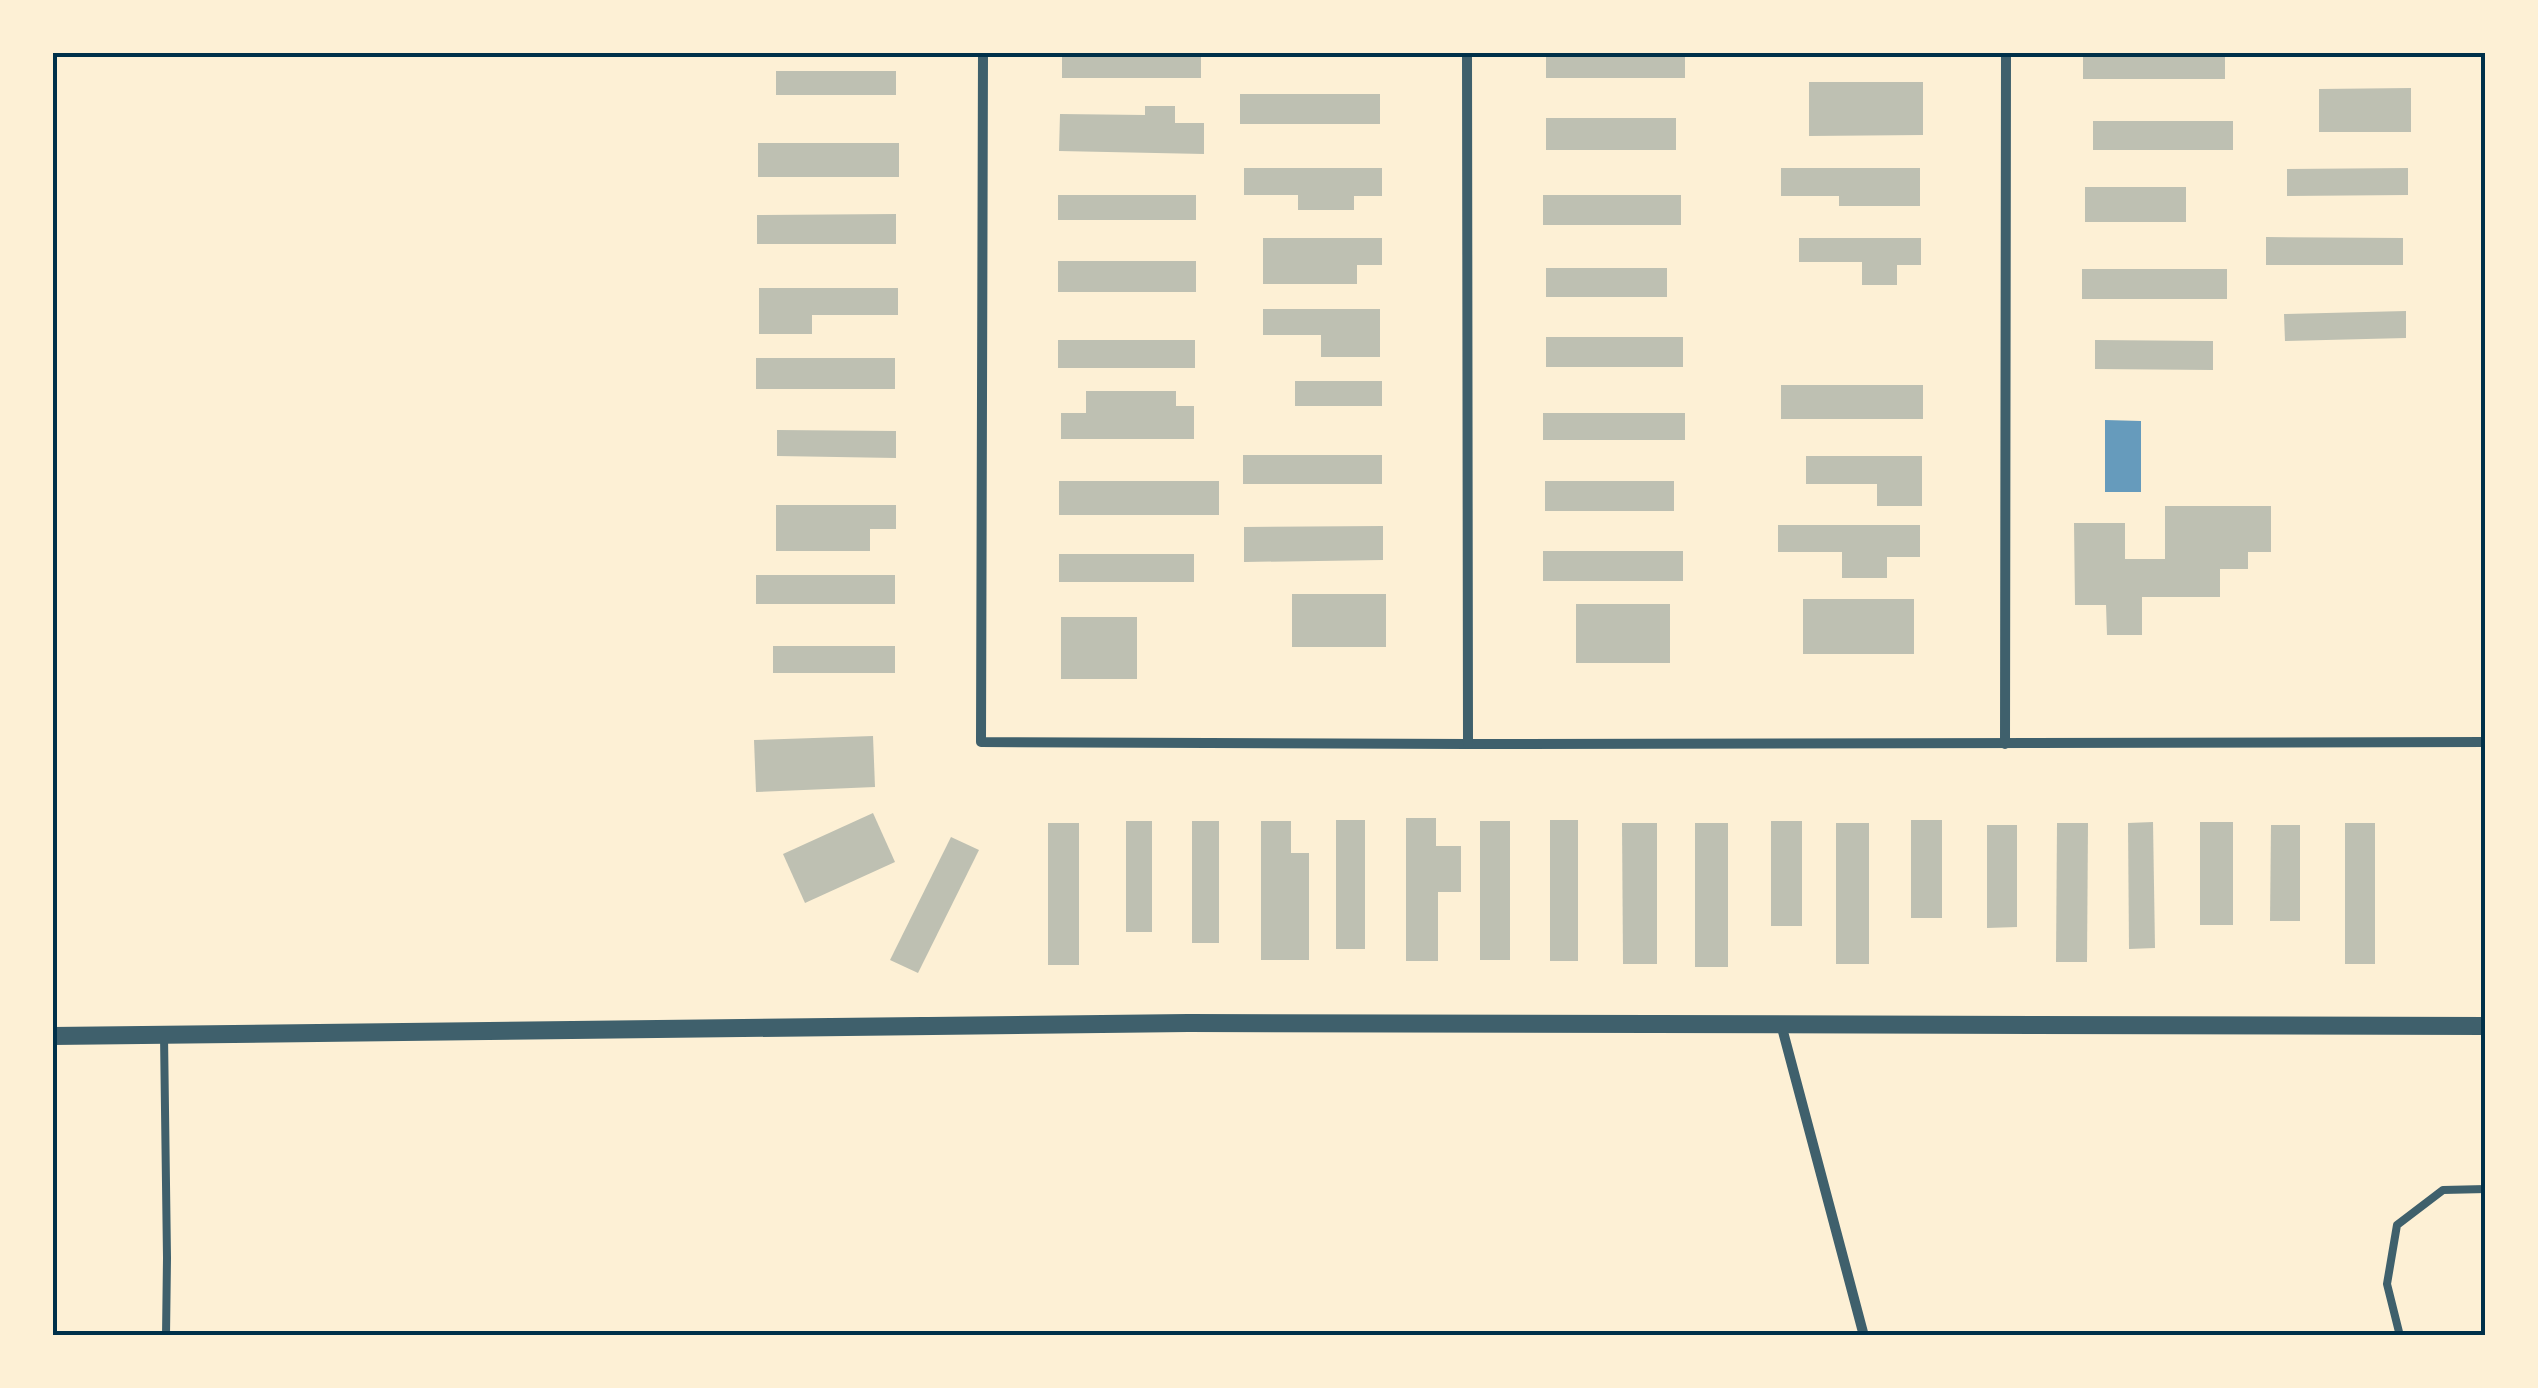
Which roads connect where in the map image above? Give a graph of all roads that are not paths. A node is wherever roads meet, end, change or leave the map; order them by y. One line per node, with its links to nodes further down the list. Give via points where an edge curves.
1 (984, 52): 5 (street, via 981,742)
2 (1468, 52): 5 (street)
3 (2006, 52): 6 (street)
4 (2486, 742): 6 (street)
5 (1468, 744): 6 (street)
6 (2005, 744)
7 (1780, 1024): 8 (street); 9 (street, via 1188,1022); 13 (street)
8 (2486, 1026)
9 (164, 1035): 10 (street); 12 (lane)
10 (52, 1036)
11 (2486, 1189): 14 (lane, via 2443,1190 2397,1225 2387,1284)
12 (166, 1336)
13 (1864, 1336)
14 (2400, 1336)

